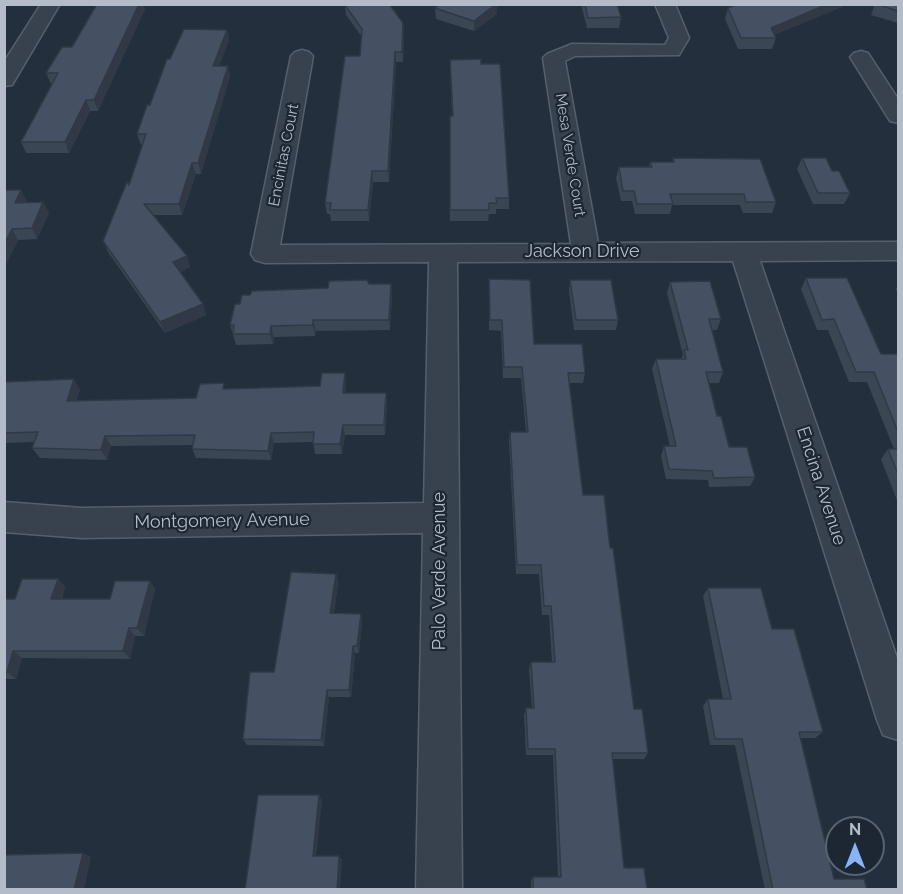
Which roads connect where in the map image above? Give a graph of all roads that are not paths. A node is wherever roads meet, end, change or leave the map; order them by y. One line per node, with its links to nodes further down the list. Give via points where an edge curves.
1 (51, 4): 5 (street)
2 (665, 4): 8 (street, Mesa Verde Court, via 679,38 672,51 572,50 555,58)
3 (302, 56): 11 (street, Encinitas Court)
4 (861, 57): 6 (street)
5 (4, 80)
6 (898, 116)
7 (898, 251): 9 (street, Jackson Drive)
8 (586, 252): 9 (street, Jackson Drive); 10 (street, Jackson Drive)
9 (744, 252): 14 (street, Encina Avenue)
10 (443, 253): 11 (street, Jackson Drive); 13 (street, Palo Verde Avenue)
11 (265, 254)
12 (4, 517): 13 (street, Montgomery Avenue, via 82,523)
13 (440, 518): 15 (street, Palo Verde Avenue)
14 (898, 720)
15 (439, 890)

